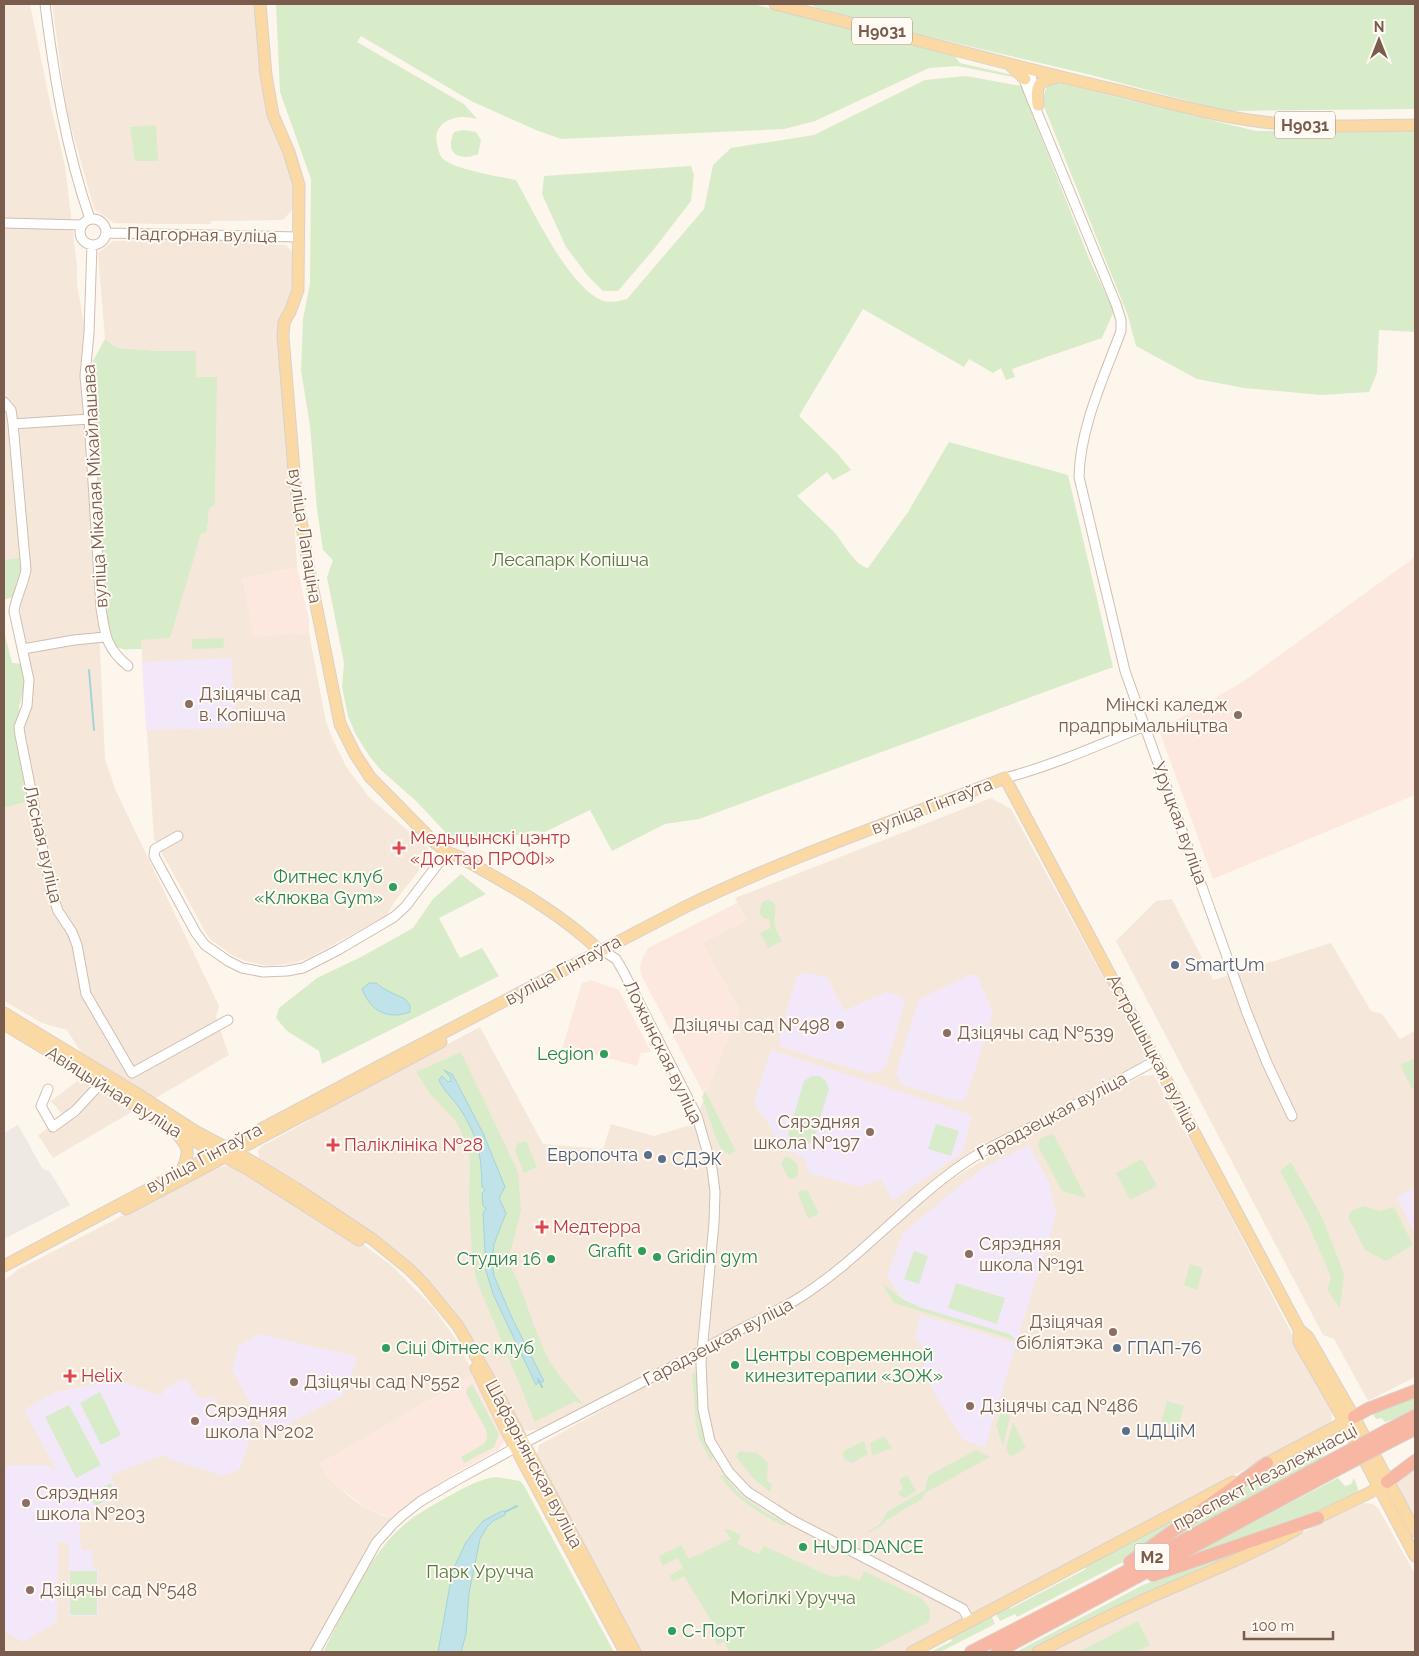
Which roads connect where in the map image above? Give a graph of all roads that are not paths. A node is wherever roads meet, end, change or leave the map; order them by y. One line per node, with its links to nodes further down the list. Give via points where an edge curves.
1 (45, 4): 9 (street, via 59,98)
2 (260, 4): 13 (main road, вуліца Лапаціна, via 273,115 299,185)
3 (775, 4): 4 (main road, Н9031, via 1007,63)
4 (1026, 74): 5 (main road, Н9031); 6 (street, via 1032,76); 8 (street)
5 (1058, 77): 6 (main road, via 1038,85); 7 (main road, Н9031, via 1263,122)
6 (1038, 105): 8 (street)
7 (1415, 125)
8 (1048, 138): 21 (street, Уруцкая вуліца, via 1121,320 1121,331 1081,448 1081,487 1125,670)
9 (90, 219): 11 (street); 12 (street, Падгорная вуліца, via 102,222)
10 (4, 223): 11 (street)
11 (82, 225): 14 (street, via 82,240)
12 (106, 232): 13 (street, Падгорная вуліца); 14 (street, Падгорная вуліца, via 102,242)
13 (299, 237): 24 (main road, вуліца Лапаціна, via 298,290 284,322 283,336 288,412 304,540 340,724 370,777)
14 (92, 245): 16 (street, вуліца Мікалая Міхайлашава, via 85,376)
15 (4, 402): 17 (street, via 11,410)
16 (89, 419): 17 (street); 18 (street, вуліца Мікалая Міхайлашава)
17 (13, 424): 19 (street, Лясная вуліца, via 26,570 14,611)
18 (105, 638): 19 (street); 20 (street)
19 (23, 649): 29 (street, Лясная вуліца, via 29,680 27,706 19,727 23,754 51,890 58,911 78,945 86,994 132,1073)
20 (128, 666)
21 (1145, 726): 22 (street); 36 (street, Уруцкая вуліца, via 1247,1013)
22 (1007, 782): 26 (main road, вуліца Гінтаўта, via 801,863); 33 (main road, Астрашыцкая вуліца)
23 (178, 836): 24 (street, via 155,849 154,856 196,932 205,945 228,961 248,970 263,972 303,968 394,917)
24 (447, 852): 25 (main road, via 543,911); 26 (main road, вуліца Лапаціна, via 542,904)
25 (582, 942): 26 (main road); 27 (main road, via 582,952)
26 (603, 952): 27 (main road, вуліца Гінтаўта); 38 (main road, вуліца Гінтаўта); 44 (street, Ложынская вуліца, via 617,960 689,1100 712,1168 714,1223)
27 (576, 963): 39 (main road, вуліца Гінтаўта)
28 (4, 1013): 30 (main road, Авіяцыйная вуліца)
29 (228, 1020)
30 (12, 1026): 31 (main road, Авіяцыйная вуліца); 32 (main road, Авіяцыйная вуліца)
31 (44, 1038): 32 (main road, via 40,1042); 39 (main road, Авіяцыйная вуліца)
32 (29, 1039): 34 (main road, Авіяцыйная вуліца)
33 (1157, 1060): 45 (street, Гарадзецкая вуліца, via 965,1163 936,1184 835,1272 799,1298); 51 (main road, Астрашыцкая вуліца, via 1299,1329 1308,1337)
34 (101, 1083): 35 (street, via 75,1111 53,1128 41,1106); 37 (main road, Авіяцыйная вуліца)
35 (48, 1090)
36 (1292, 1116)
37 (173, 1130): 39 (main road, Авіяцыйная вуліца); 40 (main road, via 187,1147 188,1157)
38 (260, 1139): 39 (main road, вуліца Гінтаўта); 41 (main road, via 256,1158)
39 (225, 1152): 40 (main road, вуліца Гінтаўта); 41 (main road, Шафарнянская вуліца); 43 (main road, вуліца Гінтаўта); 54 (main road, Шафарнянская вуліца, via 377,1251 414,1284 436,1307 462,1344)
40 (182, 1170): 42 (main road, вуліца Гінтаўта)
41 (271, 1174): 54 (main road, Шафарнянская вуліца, via 372,1239 423,1283 458,1326 501,1399)
42 (4, 1266)
43 (4, 1273)
44 (705, 1325): 45 (street, via 713,1335); 46 (street, Ложынская вуліца)
45 (729, 1335): 46 (street, Гарадзецкая вуліца)
46 (703, 1350): 47 (street, Гарадзецкая вуліца); 48 (street, Ложынская вуліца)
47 (693, 1356): 48 (street); 54 (street, Гарадзецкая вуліца)
48 (702, 1364): 62 (street, Ложынская вуліца, via 703,1409 710,1441 737,1482 792,1520 963,1609)
49 (1415, 1391): 51 (highway)
50 (1415, 1416): 53 (highway, праспект Незалежнасці / М2)
51 (1349, 1420): 55 (main road); 57 (main road, Астрашыцкая вуліца)
52 (1415, 1429): 53 (highway, праспект Незалежнасці / М2)
53 (1390, 1435): 61 (highway, праспект Незалежнасці / М2, bridge)
54 (520, 1445): 63 (street, Гарадзецкая вуліца, via 427,1498 393,1524 364,1562); 64 (main road, Шафарнянская вуліца); 65 (main road, Шафарнянская вуліца)
55 (1267, 1462): 61 (highway, via 1141,1554); 62 (main road, via 1200,1501)
56 (1415, 1462): 57 (highway)
57 (1383, 1485): 58 (main road); 59 (main road); 60 (main road)
58 (1318, 1518): 61 (highway); 69 (main road, via 1270,1545 1075,1632)
59 (1415, 1531)
60 (1415, 1556)
61 (1105, 1589): 67 (highway, праспект Незалежнасці / М2); 68 (highway, праспект Незалежнасці / М2)
62 (970, 1622): 66 (main road)
63 (315, 1652)
64 (625, 1652)
65 (634, 1652)
66 (912, 1652)
67 (971, 1652)
68 (997, 1652)
69 (1038, 1652)

